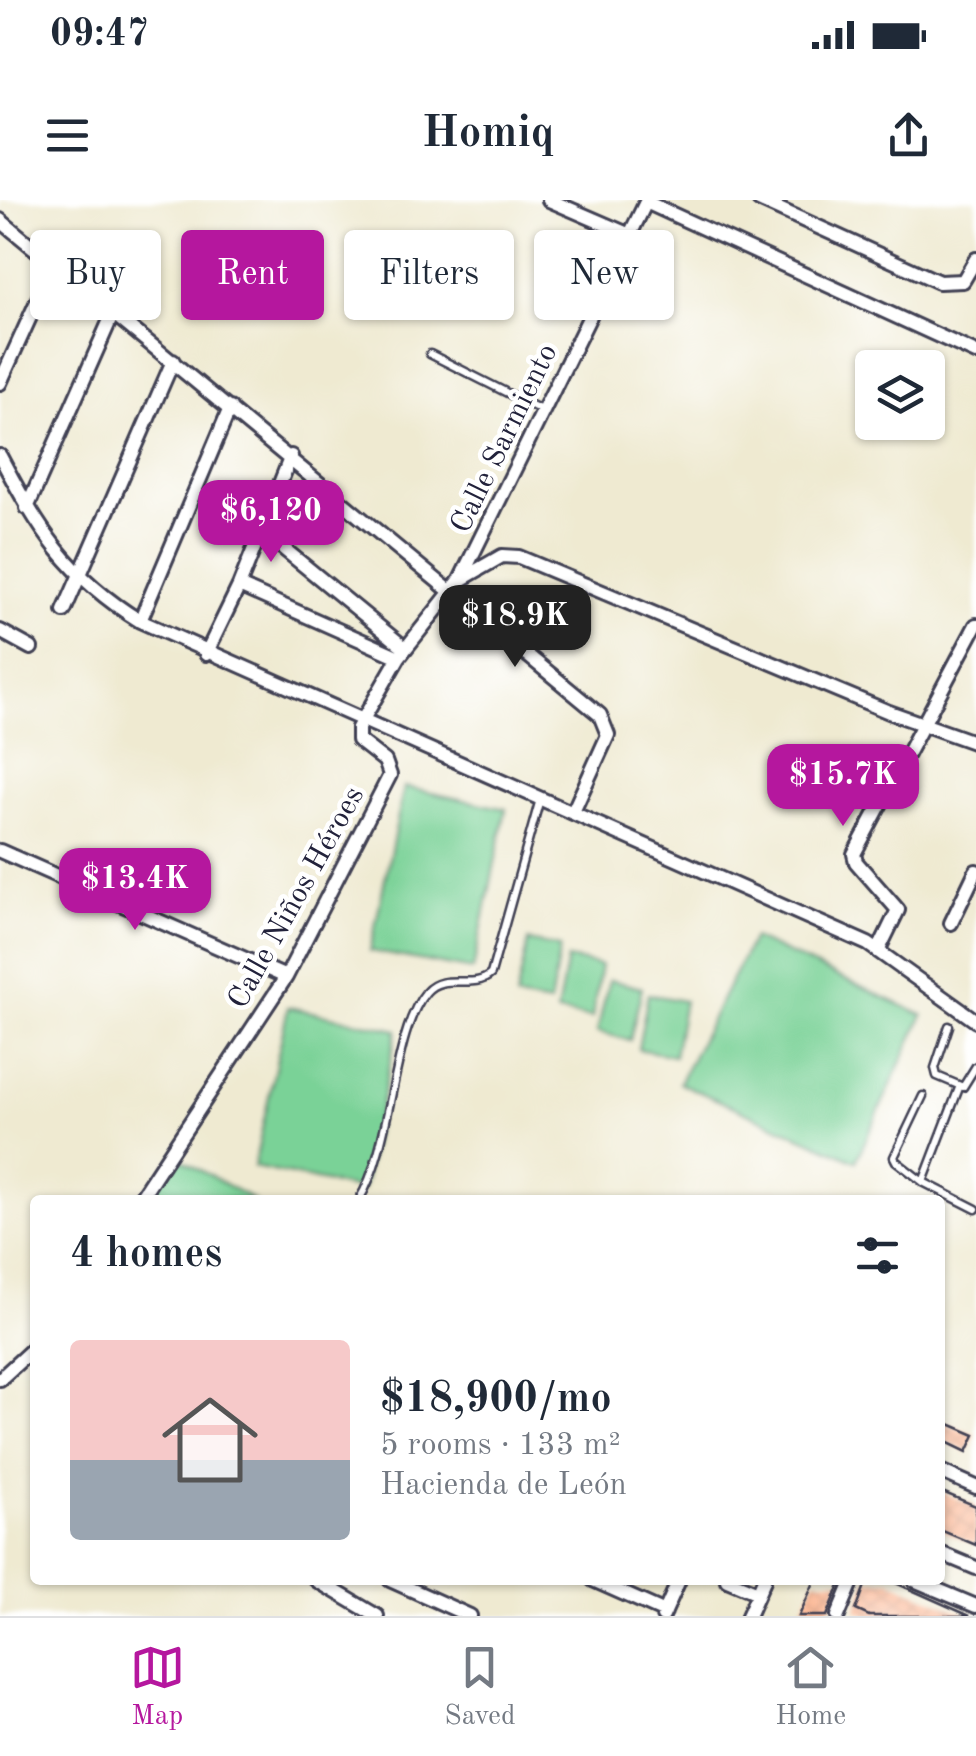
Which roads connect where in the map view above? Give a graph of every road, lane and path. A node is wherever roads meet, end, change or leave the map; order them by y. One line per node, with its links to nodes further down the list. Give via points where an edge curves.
1 (549, 200): 5 (street)
2 (647, 201): 6 (street, Calle Sarmiento); 14 (street)
3 (765, 201): 8 (street, via 939,282 963,281)
4 (0, 220): 7 (street)
5 (616, 230)
6 (633, 230)
7 (30, 244)
8 (976, 259)
9 (30, 316): 16 (street)
10 (110, 320): 21 (street)
11 (124, 320): 15 (street)
12 (589, 320): 18 (street, Calle Sarmiento)
13 (430, 354): 18 (lane)
14 (976, 354)
15 (173, 362): 17 (street); 23 (street)
16 (0, 382)
17 (230, 408): 20 (street); 27 (street)
18 (544, 412): 24 (street, Calle Sarmiento)
19 (0, 456): 21 (street)
20 (291, 456): 22 (street); 24 (street)
21 (27, 508): 23 (street)
22 (262, 531): 25 (street); 31 (street)
23 (79, 578): 26 (street); 27 (street)
24 (456, 584): 31 (street); 34 (street, via 502,556 519,556); 37 (street, via 607,723 608,736)
25 (239, 586): 31 (street); 32 (street)
26 (64, 611)
27 (140, 621): 32 (street)
28 (976, 625): 34 (street)
29 (0, 631): 30 (street)
30 (31, 648)
31 (402, 652): 33 (street)
32 (206, 654): 33 (street)
33 (362, 722): 36 (street); 42 (street, Calle Niños Héroes, via 358,740 385,761 390,775)
34 (926, 724): 35 (street); 41 (street, via 854,854 898,910)
35 (976, 743)
36 (540, 798): 37 (street); 50 (lane, via 491,974 480,982 439,982 412,1016 374,1174)
37 (573, 812): 41 (street)
38 (0, 850): 42 (street)
39 (976, 871): 40 (street)
40 (951, 923)
41 (879, 949): 43 (street)
42 (286, 977): 49 (street, Calle Niños Héroes)
43 (976, 1021)
44 (948, 1026): 46 (lane, via 935,1072)
45 (976, 1066): 46 (lane)
46 (959, 1088): 48 (lane)
47 (923, 1096): 48 (lane, via 894,1156)
48 (923, 1182): 51 (lane)
49 (141, 1195)
50 (362, 1195)
51 (976, 1209)
52 (30, 1352): 53 (street)
53 (0, 1379)
54 (945, 1473): 55 (street)
55 (976, 1487)
56 (945, 1555): 57 (street)
57 (976, 1568)
58 (327, 1585): 67 (street)
59 (401, 1585): 68 (street)
60 (603, 1585): 66 (street)
61 (677, 1585): 66 (street)
62 (852, 1585): 70 (street)
63 (926, 1585): 65 (street)
64 (760, 1587): 69 (street)
65 (976, 1606)
66 (664, 1614)
67 (377, 1616)
68 (470, 1616)
69 (748, 1616)
70 (838, 1616)

